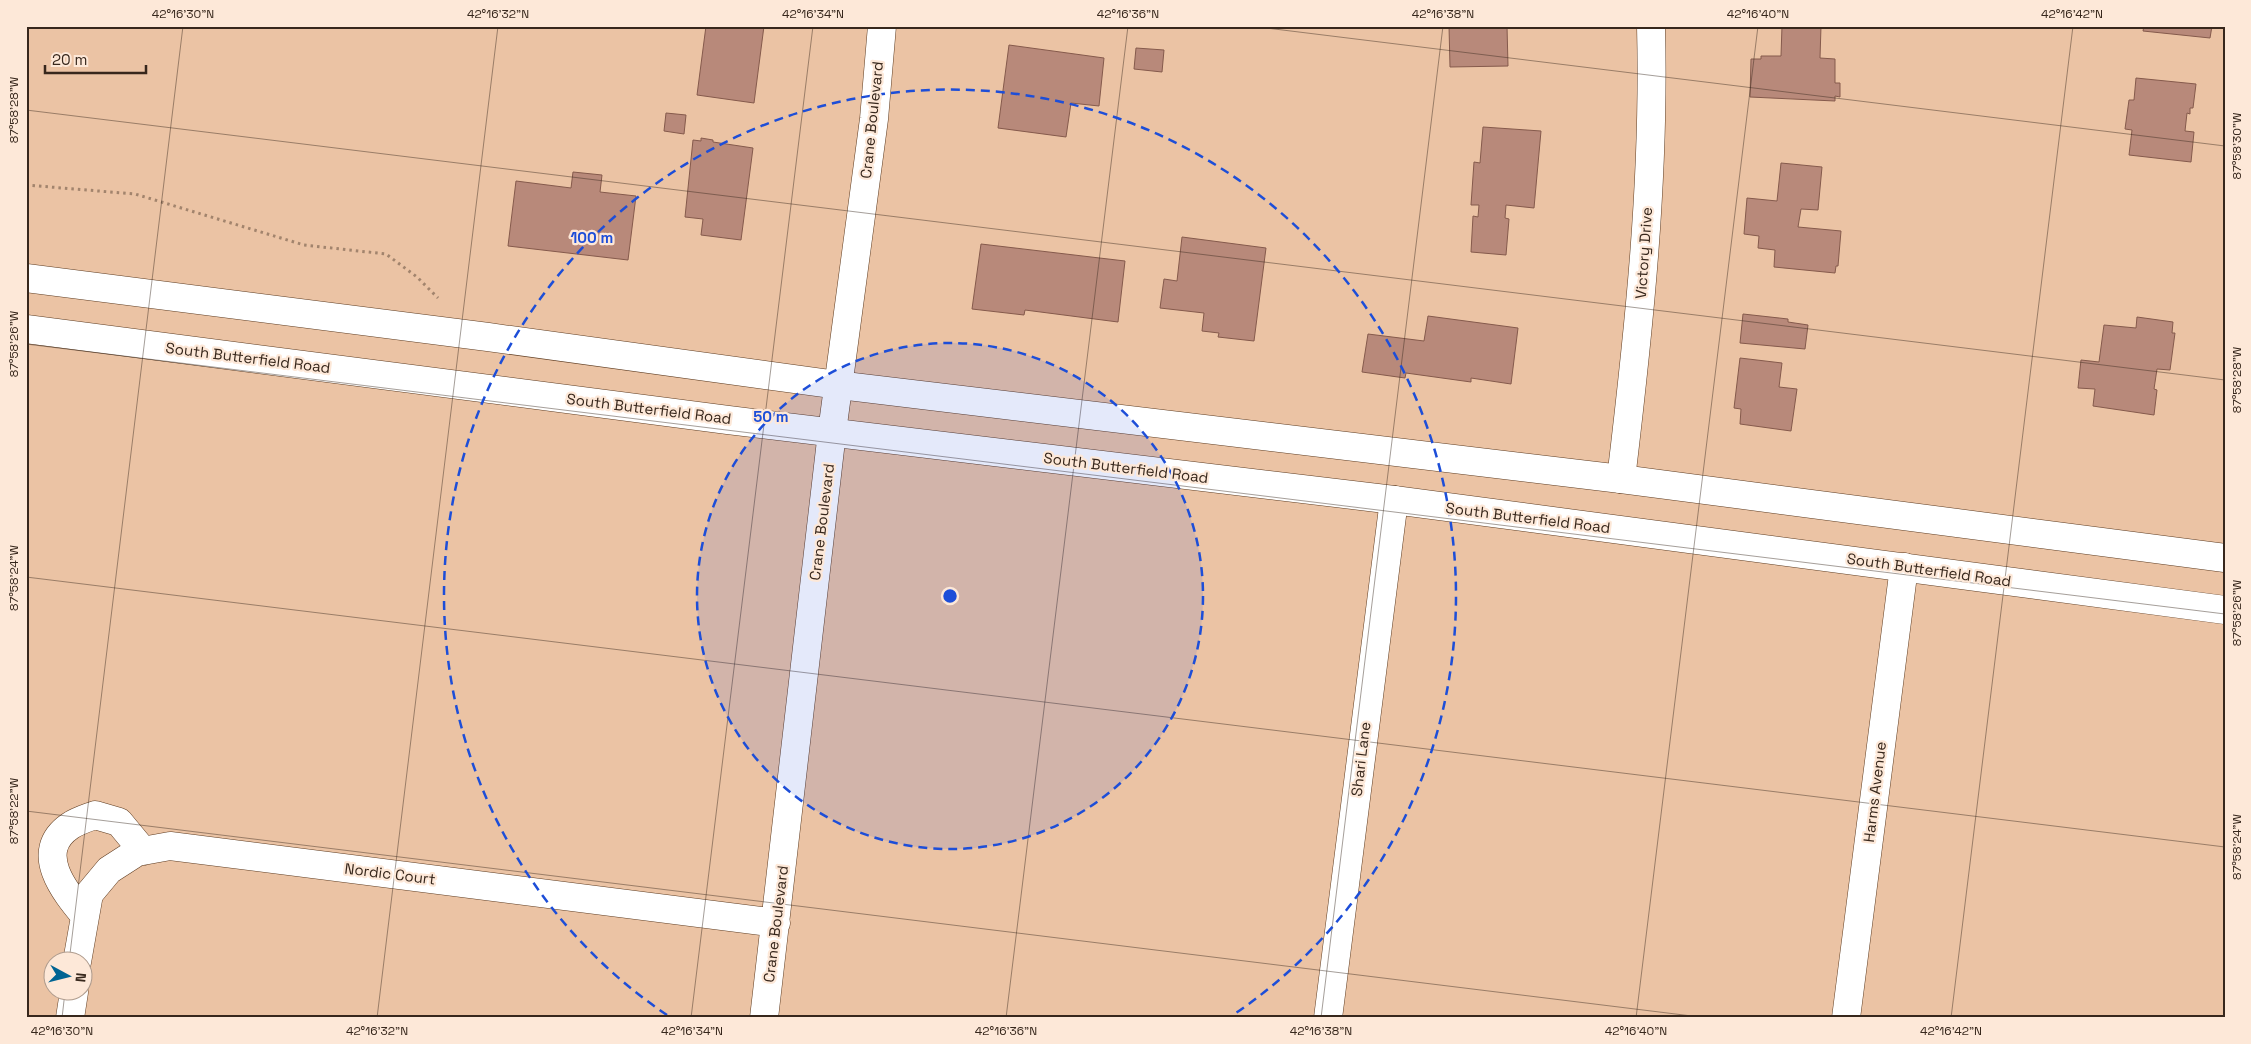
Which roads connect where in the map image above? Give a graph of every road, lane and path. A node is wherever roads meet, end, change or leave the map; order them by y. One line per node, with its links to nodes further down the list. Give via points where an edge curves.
1 (882, 26): 7 (main road, Crane Boulevard, via 874,119)
2 (1651, 26): 9 (main road, Victory Drive, via 1653,97 1644,252 1637,348)
3 (26, 185): 5 (path, via 135,194 304,245 386,254 417,277)
4 (26, 278): 7 (main road)
5 (444, 304)
6 (26, 329): 8 (main road, South Butterfield Road)
7 (838, 385): 8 (main road, Crane Boulevard); 9 (main road)
8 (832, 432): 10 (main road, South Butterfield Road); 16 (main road, Crane Boulevard)
9 (1621, 479): 11 (main road)
10 (1394, 500): 12 (main road, South Butterfield Road); 21 (main road, Shari Lane)
11 (2225, 558)
12 (1904, 567): 13 (main road, South Butterfield Road); 22 (main road, Harms Avenue)
13 (2225, 610)
14 (143, 851): 15 (main road, Nordic Court, via 109,870 89,894); 15 (main road, via 119,822 95,814 69,826 56,842 52,864 62,888); 16 (main road, Nordic Court, via 170,846)
15 (85, 916): 17 (main road, Nordic Court)
16 (776, 923): 20 (main road, Crane Boulevard)
17 (80, 952)
18 (72, 1002): 19 (main road)
19 (70, 1018)
20 (764, 1018)
21 (1328, 1018)
22 (1846, 1018)

